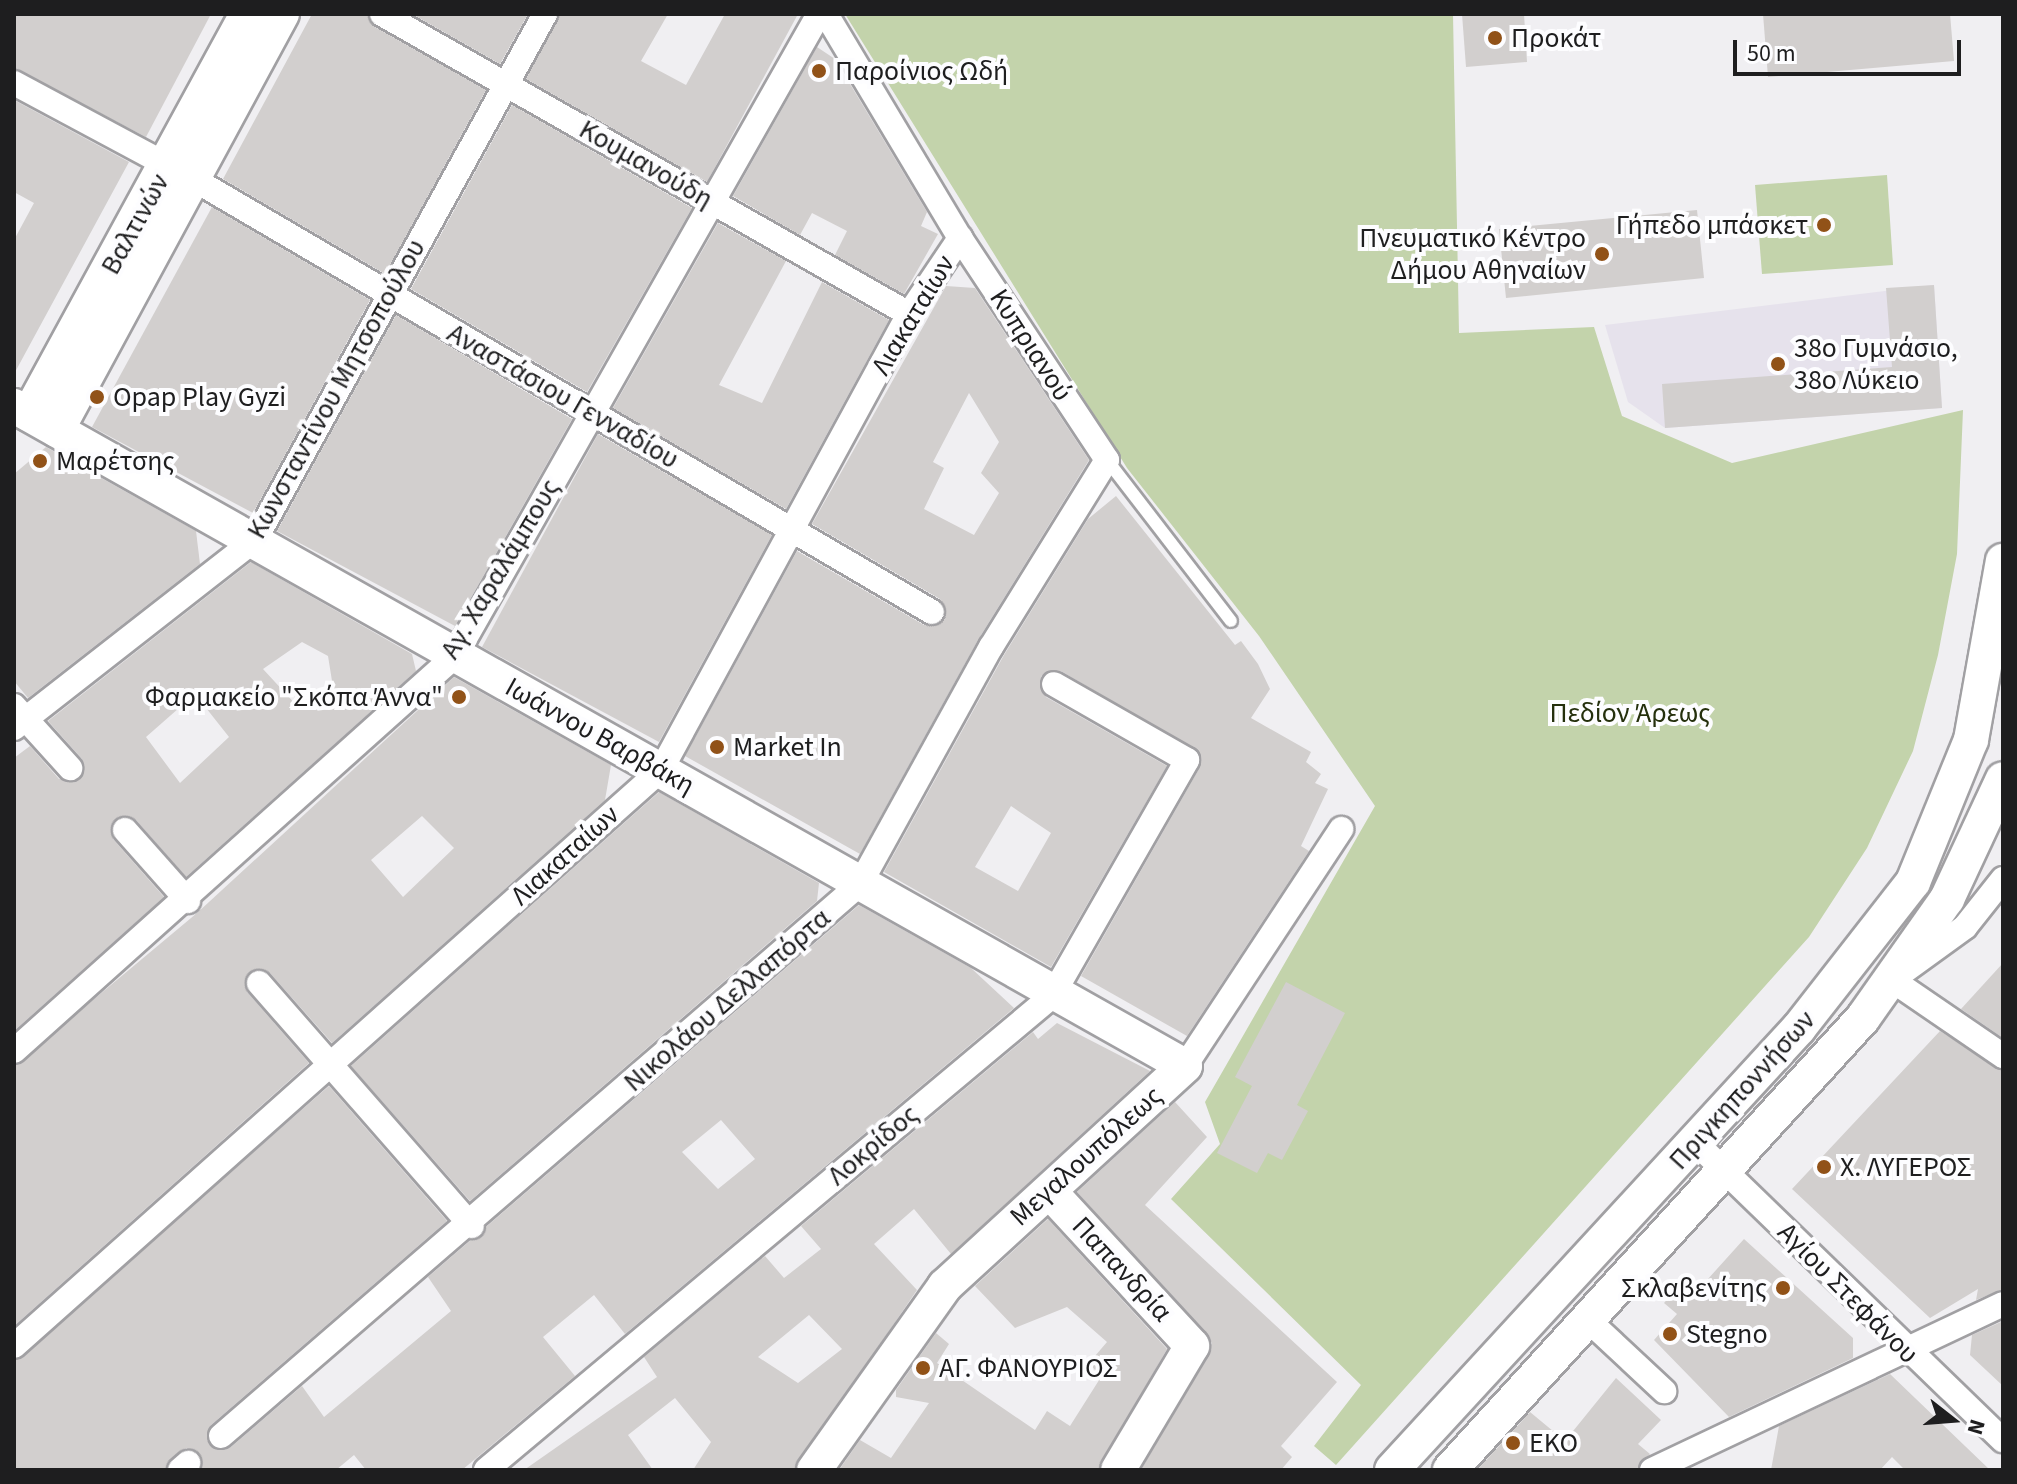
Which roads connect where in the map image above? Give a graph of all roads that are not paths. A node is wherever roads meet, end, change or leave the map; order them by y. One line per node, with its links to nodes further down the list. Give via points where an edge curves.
1 (247, 14): 9 (street, Βαλτινών)
2 (282, 14): 9 (street, Βαλτινών)
3 (382, 14): 8 (street, Κουμανούδη)
4 (545, 14): 8 (street, Κωνσταντίνου Μητσοπούλου)
5 (819, 14): 10 (street, Αγ. Χαραλάμπους)
6 (826, 14): 11 (street, Κυπριανού)
7 (14, 83): 9 (street, Αναστάσιου Γενναδίου)
8 (506, 84): 10 (street, Κουμανούδη); 12 (street, Κωνσταντίνου Μητσοπούλου)
9 (181, 172): 12 (street, Αναστάσιου Γενναδίου); 15 (street, Βαλτινών)
10 (711, 201): 13 (street, Κουμανούδη); 14 (street, Αγ. Χαραλάμπους)
11 (960, 238): 13 (street, Λιακαταίων); 16 (street, Κυπριανού)
12 (390, 295): 14 (street, Αναστάσιου Γενναδίου); 18 (street, Κωνσταντίνου Μητσοπούλου)
13 (909, 314): 17 (street, Λιακαταίων)
14 (591, 412): 17 (street, Αναστάσιου Γενναδίου); 22 (street, Αγ. Χαραλάμπους)
15 (28, 419): 18 (street, Ιωάννου Βαρβάκη)
16 (1107, 460): 21 (lane, Κυπριανού); 31 (street, Νικολάου Δελλαπόρτα, via 991,647)
17 (793, 530): 20 (street, Αναστάσιου Γενναδίου); 26 (street, Λιακαταίων)
18 (255, 540): 22 (street, Ιωάννου Βαρβάκη); 24 (street, Κωνσταντίνου Μητσοπούλου)
19 (2003, 561): 40 (street, Πριγκηποννήσων, via 1993,650 1960,775 1913,882 1832,989)
20 (932, 612)
21 (1231, 621)
22 (455, 656): 26 (street, Ιωάννου Βαρβάκη); 32 (street, Αγ. Χαραλάμπους)
23 (1054, 684): 35 (street, Λοκρίδος, via 1187,760)
24 (18, 718): 25 (street)
25 (70, 768)
26 (661, 770): 31 (street, Ιωάννου Βαρβάκη); 38 (street, Λιακαταίων)
27 (2003, 779): 33 (street, Πριγκηποννήσων, via 1968,862)
28 (1341, 829): 39 (street, Μεγαλουπόλεως)
29 (125, 830): 32 (street)
30 (2003, 879): 33 (street, Πριγκηποννήσων, via 1965,927)
31 (860, 884): 35 (street, Ιωάννου Βαρβάκη); 43 (street, Νικολάου Δελλαπόρτα)
32 (188, 901): 36 (street, Αγ. Χαραλάμπους)
33 (1892, 980): 37 (street); 41 (street, Πριγκηποννήσων)
34 (259, 983): 38 (street)
35 (1052, 996): 39 (street, Ιωάννου Βαρβάκη); 51 (street, Λοκρίδος)
36 (14, 1051)
37 (2003, 1056)
38 (331, 1064): 43 (street); 46 (street, Λιακαταίων)
39 (1185, 1066): 42 (street, Μεγαλουπόλεως)
40 (1696, 1143): 41 (street, Αγίου Στεφάνου); 54 (street, Πριγκηποννήσων)
41 (1727, 1173): 45 (street, Πριγκηποννήσων); 47 (street, Αγίου Στεφάνου)
42 (1051, 1193): 52 (street, Μεγαλουπόλεως, via 945,1286); 53 (street, Παπανδρία, via 1192,1346)
43 (472, 1226): 49 (street, Νικολάου Δελλαπόρτα)
44 (2003, 1304): 47 (street)
45 (1589, 1321): 48 (street); 55 (street, Πριγκηποννήσων)
46 (14, 1346)
47 (1906, 1352): 50 (street, Αγίου Στεφάνου); 56 (street)
48 (1664, 1391)
49 (221, 1436)
50 (2003, 1440)
51 (486, 1470)
52 (814, 1470)
53 (1118, 1470)
54 (1392, 1470)
55 (1450, 1470)
56 (1652, 1470)

